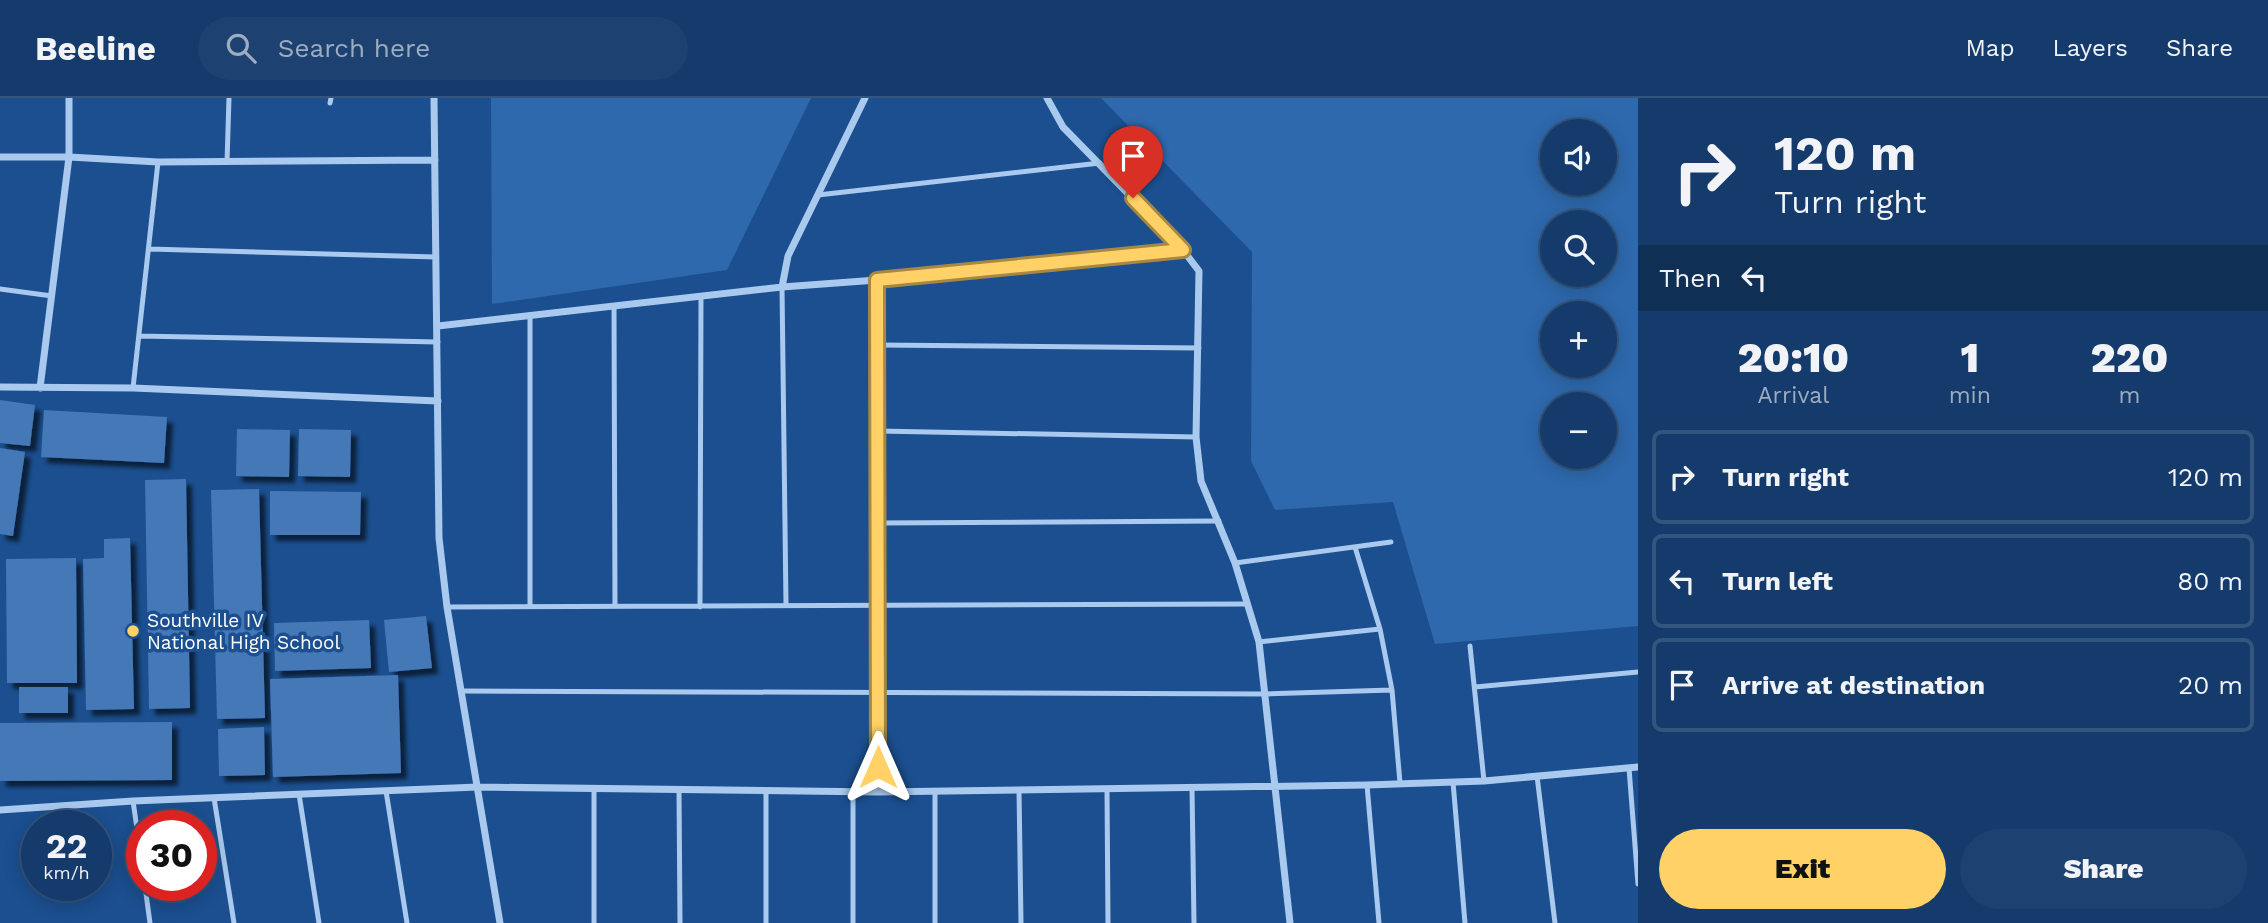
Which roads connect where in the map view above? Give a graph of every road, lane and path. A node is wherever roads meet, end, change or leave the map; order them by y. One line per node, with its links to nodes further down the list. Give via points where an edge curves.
1 (69, 98): 7 (street)
2 (229, 98): 10 (lane)
3 (434, 98): 8 (street)
4 (865, 98): 12 (street)
5 (1047, 98): 11 (street, via 1063,127)
6 (0, 157): 7 (street)
7 (69, 157): 9 (street); 19 (street)
8 (435, 160): 10 (street); 15 (street)
9 (158, 162): 10 (street); 13 (lane)
10 (227, 162)
11 (1100, 163): 12 (lane); 14 (street)
12 (817, 195): 17 (street, via 788,256)
13 (149, 249): 15 (lane); 24 (lane)
14 (1183, 250): 16 (street); 27 (street, via 1199,271)
15 (436, 257): 23 (street)
16 (877, 280): 17 (street); 26 (street)
17 (782, 286): 20 (street); 40 (lane)
18 (0, 289): 19 (lane)
19 (52, 296): 29 (street)
20 (701, 296): 21 (street); 45 (lane)
21 (614, 306): 22 (street); 43 (lane)
22 (530, 315): 23 (street); 42 (lane)
23 (438, 326): 25 (street)
24 (139, 336): 25 (lane); 30 (lane)
25 (438, 342): 31 (street)
26 (878, 345): 27 (lane); 32 (street)
27 (1199, 348): 33 (street)
28 (0, 387): 29 (street)
29 (40, 388): 30 (street)
30 (133, 388): 31 (street)
31 (438, 401): 44 (street, via 439,538)
32 (878, 431): 33 (lane); 35 (street)
33 (1196, 437): 34 (street, via 1202,481)
34 (1219, 521): 35 (lane); 38 (street)
35 (878, 523): 41 (street)
36 (1391, 542): 37 (lane)
37 (1355, 547): 38 (lane); 46 (lane)
38 (1234, 563): 39 (street)
39 (1248, 604): 41 (lane); 47 (street)
40 (786, 605): 41 (lane); 45 (lane)
41 (878, 605): 53 (street)
42 (530, 606): 43 (lane); 44 (lane)
43 (615, 606): 45 (lane)
44 (447, 607): 52 (street)
45 (700, 607)
46 (1380, 629): 47 (lane); 51 (lane)
47 (1259, 642): 54 (street)
48 (1470, 646): 50 (lane)
49 (1638, 673): 50 (lane)
50 (1475, 687): 58 (lane)
51 (1392, 690): 54 (lane); 60 (lane)
52 (461, 691): 53 (lane); 63 (street)
53 (878, 693): 54 (lane); 73 (street)
54 (1266, 694): 62 (street)
55 (1638, 767): 56 (street)
56 (1629, 768): 57 (street); 79 (lane)
57 (1537, 776): 58 (street); 97 (lane)
58 (1484, 780): 59 (street)
59 (1453, 782): 60 (street); 96 (lane)
60 (1400, 783): 61 (street)
61 (1367, 785): 62 (street); 95 (lane)
62 (1275, 786): 64 (street); 94 (street)
63 (478, 787): 65 (street); 70 (street); 85 (street)
64 (1192, 787): 67 (street); 93 (lane)
65 (594, 788): 66 (street); 86 (lane)
66 (679, 789): 68 (street); 87 (lane)
67 (1107, 789): 69 (street); 92 (lane)
68 (766, 790): 71 (street); 88 (lane)
69 (1019, 790): 72 (street); 91 (lane)
70 (386, 791): 74 (street); 84 (lane)
71 (853, 791): 73 (street); 89 (lane)
72 (935, 791): 73 (street); 90 (lane)
73 (878, 792)
74 (299, 794): 75 (street); 83 (lane)
75 (214, 798): 76 (street); 82 (lane)
76 (133, 801): 77 (street); 78 (lane)
77 (0, 810)
78 (134, 810)
79 (1638, 884)
80 (147, 901): 81 (lane)
81 (150, 923)
82 (234, 923)
83 (319, 923)
84 (407, 923)
85 (500, 923)
86 (594, 923)
87 (680, 923)
88 (766, 923)
89 (853, 923)
90 (935, 923)
91 (1021, 923)
92 (1108, 923)
93 (1194, 923)
94 (1290, 923)
95 (1379, 923)
96 (1465, 923)
97 (1555, 923)

